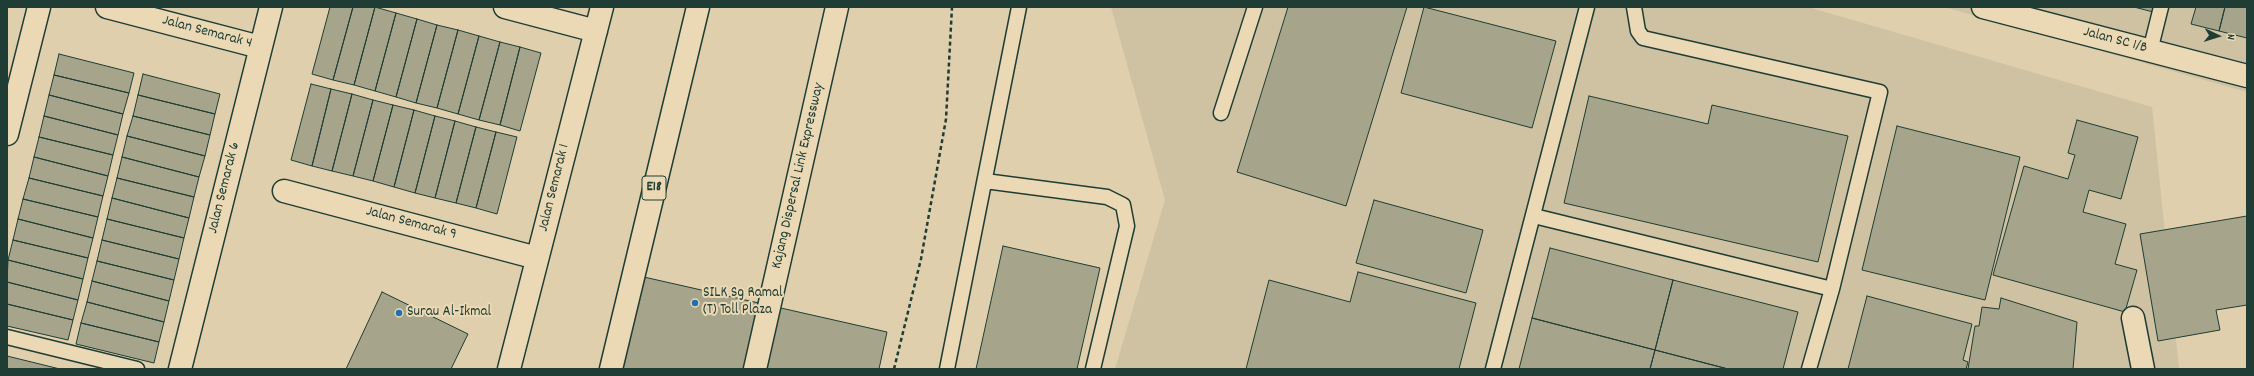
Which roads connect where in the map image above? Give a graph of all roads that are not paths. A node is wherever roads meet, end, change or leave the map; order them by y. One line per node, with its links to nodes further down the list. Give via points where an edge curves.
1 (40, 7): 19 (main road)
2 (107, 7): 15 (main road, Jalan Semarak 4)
3 (271, 7): 15 (main road, Jalan Semarak 6)
4 (506, 7): 14 (main road)
5 (602, 7): 14 (main road, Jalan Semarak 1)
6 (698, 7): 30 (main road, E18)
7 (837, 7): 31 (main road, Kajang Dispersal Link Expressway)
8 (1019, 7): 20 (lane)
9 (1255, 7): 18 (lane)
10 (1587, 7): 22 (lane)
11 (1634, 7): 24 (lane, via 1638,31 1643,38 1880,92)
12 (1983, 7): 16 (main road, Jalan SC 1/B)
13 (2161, 7): 16 (lane)
14 (596, 31): 23 (main road, Jalan Semarak 1)
15 (260, 47): 28 (main road, Jalan Semarak 6)
16 (2150, 50): 17 (main road, Jalan SC 1/B)
17 (2247, 76)
18 (1221, 113)
19 (7, 134)
20 (985, 181): 32 (lane); 33 (lane, via 1107,197 1123,205 1127,226)
21 (284, 191): 23 (main road, Jalan Semarak 9)
22 (1534, 216): 24 (lane); 34 (lane)
23 (537, 258): 29 (main road, Jalan Semarak 1)
24 (1832, 289): 35 (lane)
25 (2132, 318): 36 (main road)
26 (7, 337): 27 (lane)
27 (137, 369)
28 (180, 369)
29 (509, 369)
30 (611, 369)
31 (755, 369)
32 (947, 369)
33 (1093, 369)
34 (1493, 369)
35 (1809, 369)
36 (2143, 369)

